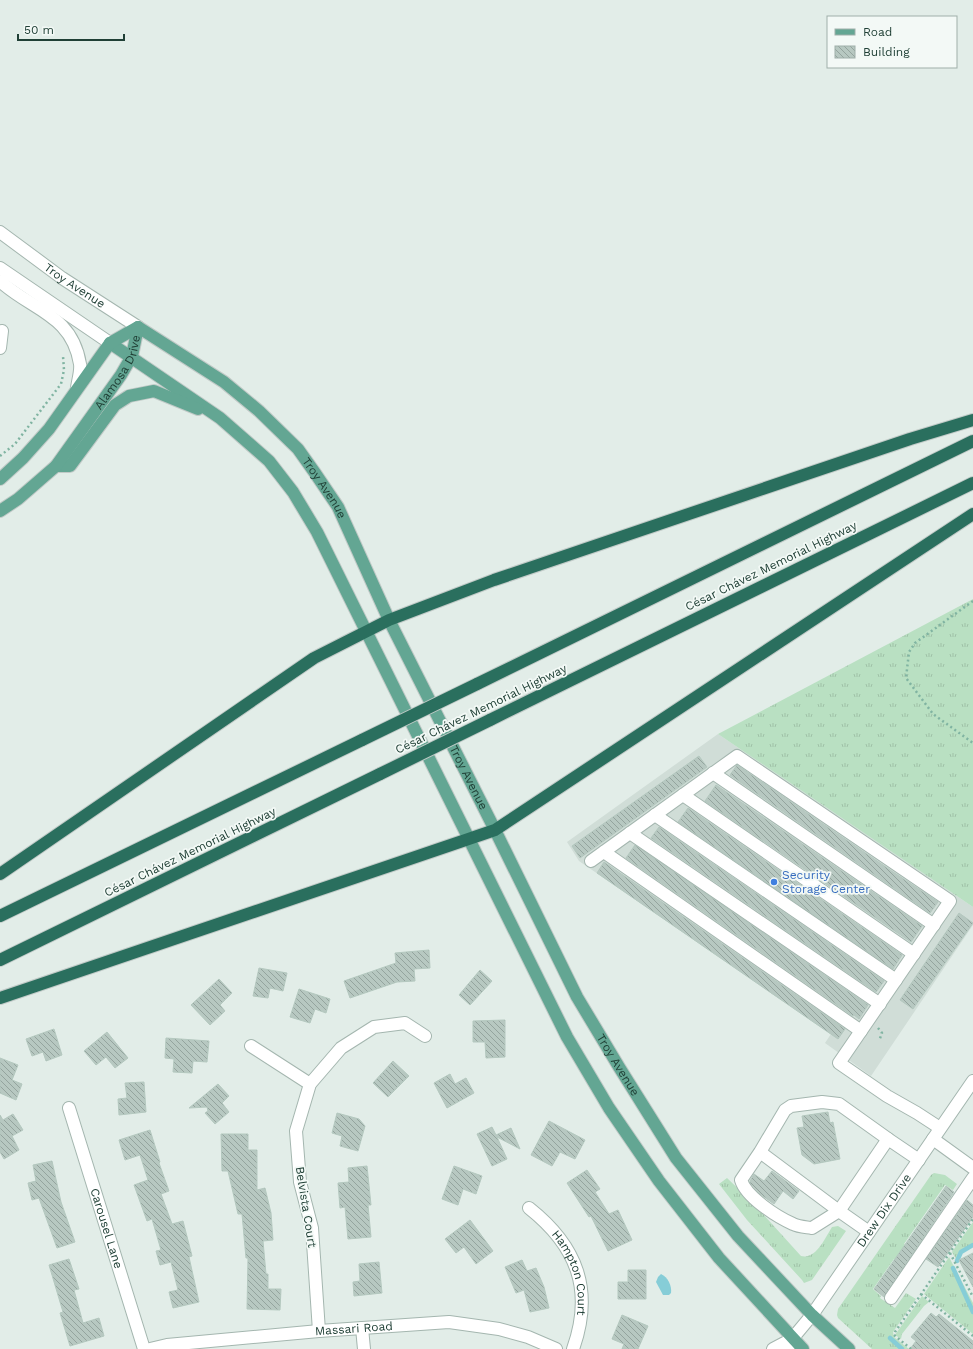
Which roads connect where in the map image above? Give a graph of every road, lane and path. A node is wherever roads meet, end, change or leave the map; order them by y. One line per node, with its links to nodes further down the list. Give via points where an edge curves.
1 (0, 232): 4 (street, Troy Avenue, via 62,278)
2 (0, 268): 6 (street)
3 (0, 281): 8 (street, via 60,323 74,341)
4 (138, 327): 6 (main road, Alamosa Drive); 9 (main road, Alamosa Drive); 21 (main road, Troy Avenue, via 224,382 298,449 338,507)
5 (2, 331): 7 (street)
6 (110, 343): 9 (main road); 10 (main road, Alamosa Drive)
7 (0, 348)
8 (76, 350): 10 (street, via 80,365); 14 (path, via 63,353 64,370 61,384 14,444)
9 (132, 356): 11 (main road); 15 (main road, Alamosa Drive)
10 (77, 388): 16 (main road, Alamosa Drive, via 49,428 23,458)
11 (220, 418): 15 (main road, via 154,391 129,396 115,405 70,466); 22 (main road, via 269,461 293,492 317,532)
12 (973, 420): 21 (highway, via 494,580)
13 (973, 440): 33 (highway, César Chávez Memorial Highway, bridge)
14 (0, 456)
15 (56, 466): 18 (main road, Alamosa Drive, via 18,500)
16 (0, 479)
17 (973, 483): 36 (highway, César Chávez Memorial Highway, bridge)
18 (0, 511)
19 (973, 514): 27 (highway)
20 (973, 601): 23 (path, via 915,643 909,652 906,678 933,714)
21 (389, 620): 22 (highway); 27 (main road, Troy Avenue)
22 (365, 631): 29 (main road); 32 (highway, via 314,658)
23 (973, 743)
24 (713, 773): 25 (street); 34 (street); 34 (street, via 737,756 950,901)
25 (683, 795): 26 (street); 35 (street)
26 (655, 815): 28 (street); 37 (street)
27 (496, 830): 29 (highway); 60 (main road, Troy Avenue, via 577,997 676,1158 738,1236)
28 (630, 833): 30 (street); 39 (street)
29 (469, 840): 38 (highway); 65 (main road, via 567,1037 609,1108 660,1181 719,1258)
30 (604, 852): 31 (street); 40 (street)
31 (591, 861)
32 (0, 874)
33 (0, 916)
34 (934, 925): 35 (street)
35 (914, 954): 37 (street)
36 (0, 960)
37 (896, 980): 39 (street)
38 (0, 998)
39 (880, 1004): 40 (street)
40 (861, 1031): 46 (street, via 839,1063 917,1113)
41 (425, 1036): 44 (street, Belvista Court, via 405,1023 374,1027 342,1048)
42 (251, 1046): 44 (street)
43 (973, 1081): 46 (street, Drew Dix Drive)
44 (310, 1084): 62 (street, Belvista Court, via 296,1131 300,1182 312,1228)
45 (69, 1108): 66 (street, Carousel Lane)
46 (937, 1134): 49 (street, Drew Dix Drive); 50 (street)
47 (888, 1139): 48 (street, via 839,1104 822,1102 791,1106 785,1110); 49 (street); 53 (street)
48 (760, 1152): 53 (street); 53 (street, via 741,1180 743,1189 773,1213 794,1225 812,1228)
49 (919, 1160): 55 (street, Drew Dix Drive)
50 (973, 1168)
51 (973, 1178): 59 (street)
52 (529, 1208): 70 (street, Hampton Court, via 559,1236 576,1267 583,1310 580,1330)
53 (839, 1210): 55 (street)
54 (973, 1219): 56 (path)
55 (869, 1232): 60 (street, Drew Dix Drive)
56 (950, 1253): 57 (path); 58 (path)
57 (921, 1294): 63 (path); 74 (path, via 894,1335)
58 (973, 1297)
59 (891, 1298)
60 (812, 1315): 65 (street, Drew Dix Drive); 73 (main road, Troy Avenue)
61 (362, 1328): 62 (street, Massari Road); 68 (street); 69 (street, Massari Road, via 421,1323 474,1324 528,1336)
62 (319, 1331): 64 (street, Massari Road)
63 (973, 1336)
64 (240, 1344): 67 (street, Massari Road, via 167,1345)
65 (790, 1344): 71 (street); 72 (main road)
66 (144, 1349)
67 (150, 1349)
68 (364, 1349)
69 (556, 1349)
70 (573, 1349)
71 (773, 1349)
72 (803, 1349)
73 (850, 1349)
74 (911, 1349)

